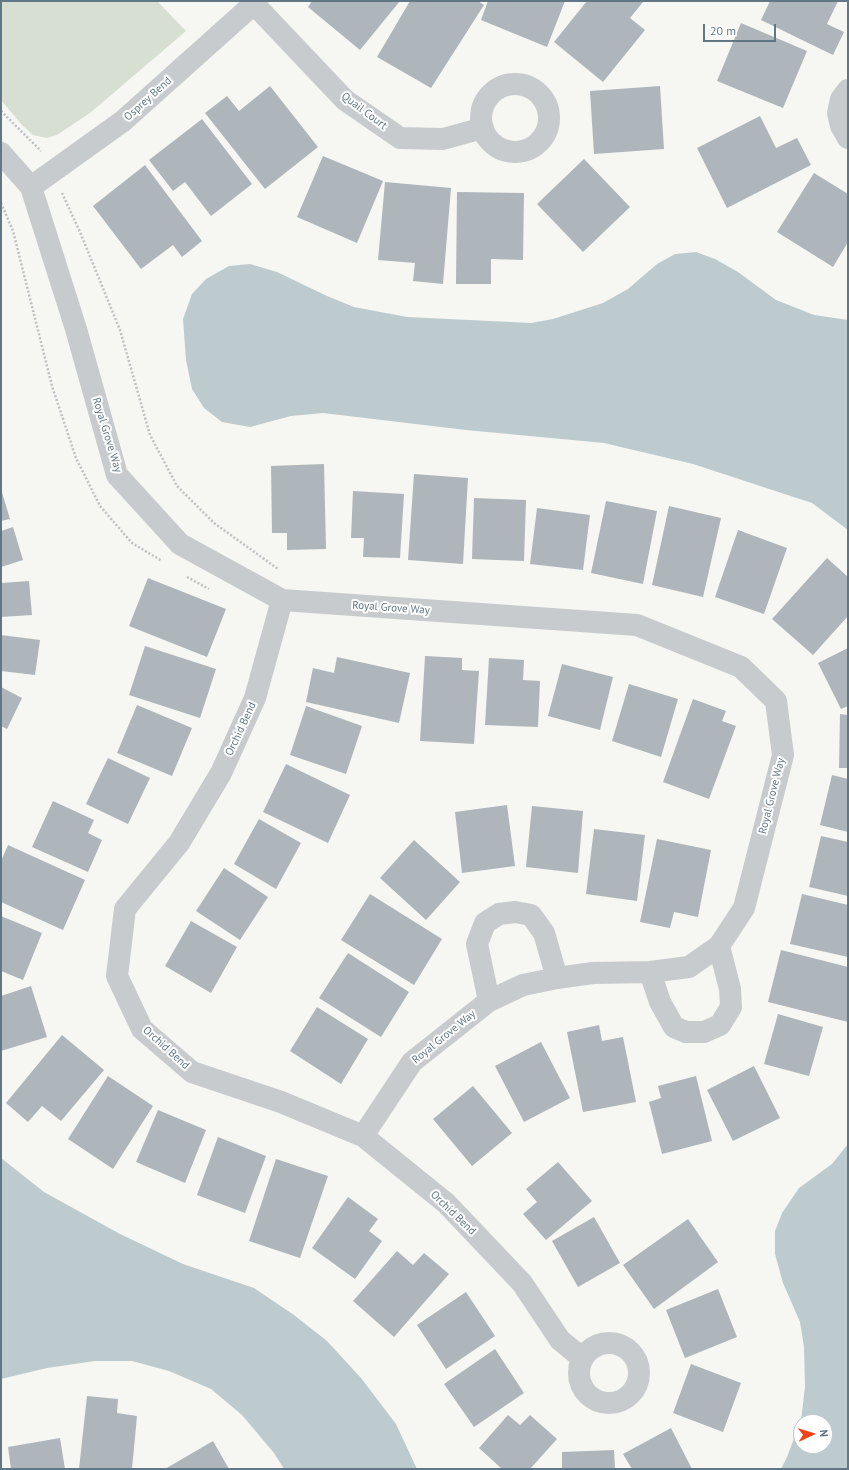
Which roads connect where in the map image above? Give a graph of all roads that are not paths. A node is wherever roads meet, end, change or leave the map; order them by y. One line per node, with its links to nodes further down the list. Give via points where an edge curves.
1 (255, 3): 3 (street, Quail Court, via 345,100 400,138 443,139); 6 (street, Osprey Bend, via 123,121)
2 (848, 90): 4 (street, via 841,99 838,113 841,126)
3 (483, 128)
4 (848, 138)
5 (1, 153): 6 (street, Royal Grove Way)
6 (31, 187): 7 (street, Royal Grove Way, via 76,329 117,475 180,544)
7 (282, 600): 8 (street, Royal Grove Way, via 637,625 741,667 776,702 783,755 744,908); 12 (street, Orchid Bend, via 255,698 221,773 179,842 125,909 117,976 142,1029 192,1072 281,1102)
8 (719, 946): 9 (street, Royal Grove Way, via 689,967); 9 (street, via 730,988 731,1007 720,1025 704,1032 686,1032 674,1027 660,1002)
9 (650, 972): 10 (street, Royal Grove Way, via 593,973)
10 (558, 978): 11 (street, Royal Grove Way, via 523,985); 11 (street, via 544,933 531,915 515,912 499,914 484,923 477,944)
11 (489, 1001): 12 (street, Royal Grove Way, via 412,1062)
12 (363, 1136): 13 (street, Orchid Bend, via 446,1203 522,1283 560,1340)
13 (582, 1358)

